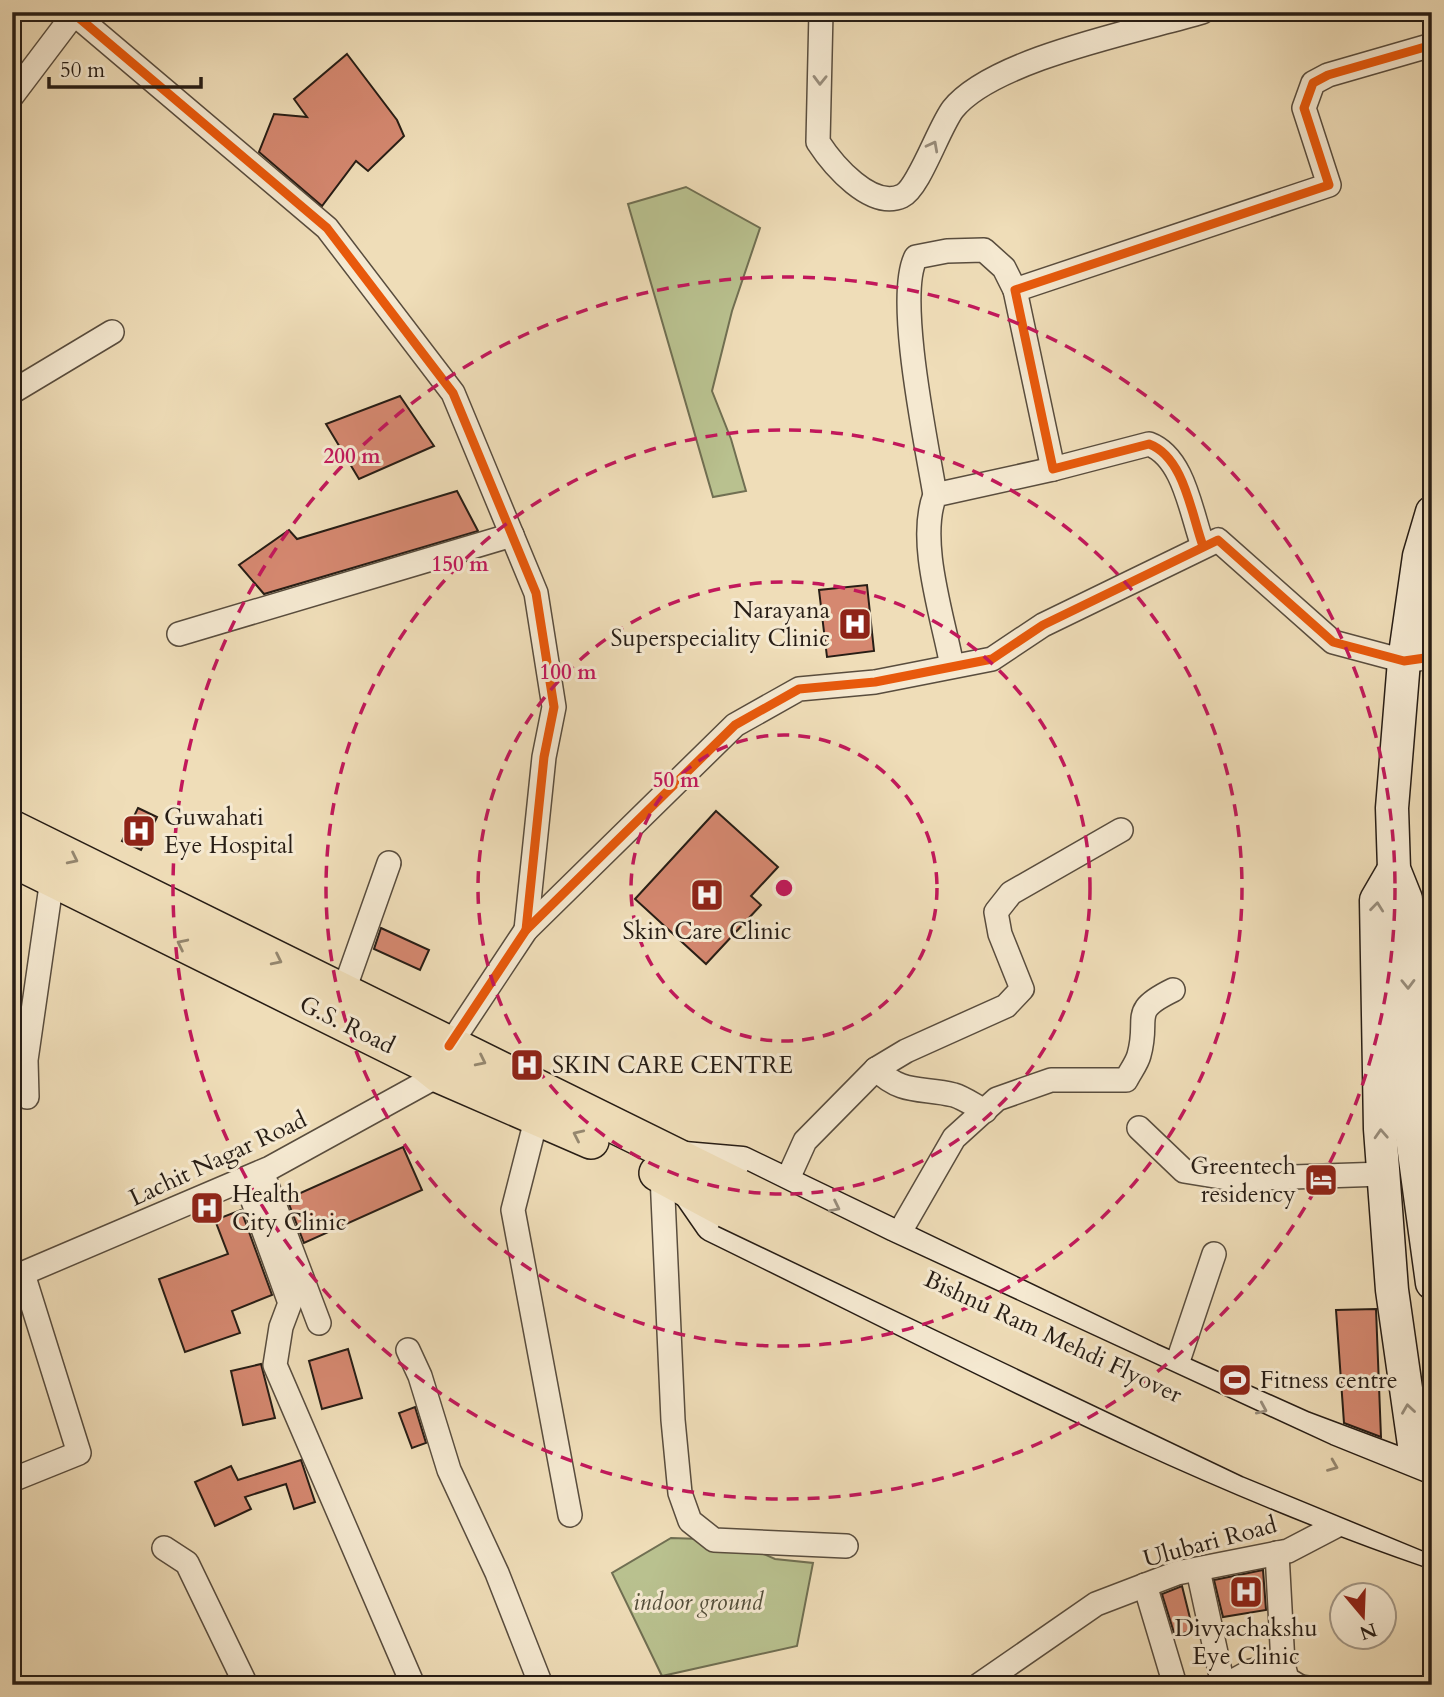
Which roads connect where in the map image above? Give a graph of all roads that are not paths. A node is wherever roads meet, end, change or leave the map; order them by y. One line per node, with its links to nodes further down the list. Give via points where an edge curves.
1 (821, 12): 2 (street, one-way to 2, via 818,142 829,159 873,196 890,198 909,190 953,109 985,81 1021,65)
2 (1202, 12)
3 (73, 13): 5 (street); 12 (street, via 327,228 453,393)
4 (1432, 45): 6 (street, via 1313,83 1304,108 1329,185)
5 (12, 96)
6 (1015, 290): 9 (street); 10 (street, via 1004,268 984,250 916,257 909,270 908,308)
7 (111, 332): 8 (street)
8 (12, 392)
9 (1053, 469): 10 (street); 13 (street, via 1149,444 1161,448 1173,461)
10 (935, 495): 16 (street, via 929,509 928,540)
11 (1432, 512): 15 (street, via 1419,556)
12 (512, 535): 14 (street); 23 (street, via 536,593 554,707 544,757)
13 (1203, 545): 15 (street, via 1218,541 1334,642); 16 (street, via 1043,625 992,659)
14 (179, 634)
15 (1418, 659): 21 (street, via 1392,808)
16 (952, 666): 23 (street, via 875,682 799,690 735,725)
17 (12, 828): 25 (main road, G.S. Road, one-way to 25)
18 (1121, 830): 27 (street, via 1011,893 996,912 1022,989 1006,1006)
19 (12, 859): 22 (main road, G.S. Road)
20 (390, 863): 25 (street)
21 (1394, 869): 32 (street, one-way to 32, via 1406,899); 34 (street, one-way to 21, via 1376,900)
22 (52, 879): 26 (main road, G.S. Road, one-way to 22, via 424,1063); 28 (street, via 26,1060)
23 (526, 930): 26 (street)
24 (1172, 990): 29 (street, via 1149,1002 1143,1013 1139,1055 1126,1080 1051,1080 997,1099)
25 (343, 993): 26 (main road, G.S. Road)
26 (444, 1060): 30 (main road, G.S. Road); 33 (main road, G.S. Road, one-way to 33); 35 (street, Lachit Nagar Road)
27 (876, 1069): 29 (street, via 891,1084 955,1095); 36 (street, via 805,1141)
28 (27, 1097)
29 (985, 1111): 38 (street, via 954,1138)
30 (537, 1116): 33 (main road, G.S. Road, one-way to 30); 50 (street, via 513,1210)
31 (1139, 1128): 34 (street, via 1184,1171 1233,1179)
32 (1421, 1129): 41 (street)
33 (675, 1173): 36 (street, via 742,1163); 37 (main road, Bishnu Ram Mehdi Flyover); 45 (street, via 712,1225); 54 (street, via 673,1420 680,1493 690,1521 714,1540)
34 (1384, 1174): 47 (street, one-way to 34, via 1392,1290)
35 (253, 1175): 40 (street, Lachit Nagar Road); 42 (street); 63 (street, via 290,1303 275,1365)
36 (786, 1183): 38 (street, one-way to 38)
37 (733, 1198): 49 (main road, Bishnu Ram Mehdi Flyover, one-way to 49, bridge, via 893,1263 1298,1450); 53 (main road, Bishnu Ram Mehdi Flyover, bridge, via 1250,1460)
38 (897, 1237): 44 (street)
39 (1214, 1254): 44 (street)
40 (17, 1276): 48 (street, via 79,1453)
41 (1432, 1283)
42 (319, 1323)
43 (408, 1350): 64 (street, via 449,1470 497,1573)
44 (1173, 1369): 45 (street); 46 (street); 47 (street, one-way to 47, via 1304,1428)
45 (1123, 1424): 46 (street)
46 (1168, 1444): 51 (street)
47 (1424, 1473): 51 (street, Ulubari Road); 52 (street, via 1424,1507)
48 (12, 1480)
49 (1432, 1505)
50 (570, 1515)
51 (1346, 1522): 56 (street); 57 (street, Ulubari Road)
52 (1432, 1523)
53 (1432, 1535)
54 (846, 1546)
55 (164, 1548): 62 (street, via 187,1563)
56 (1432, 1552)
57 (1277, 1553): 58 (street, Ulubari Road); 60 (street)
58 (1198, 1570): 59 (street, Ulubari Road); 66 (street)
59 (1145, 1586): 61 (street, Ulubari Road, via 1096,1604); 65 (street)
60 (1283, 1664): 66 (street, via 1251,1671); 67 (street, via 1287,1679)
61 (992, 1683)
62 (246, 1685)
63 (412, 1685)
64 (541, 1685)
65 (1175, 1685)
66 (1224, 1685)
67 (1297, 1685)

